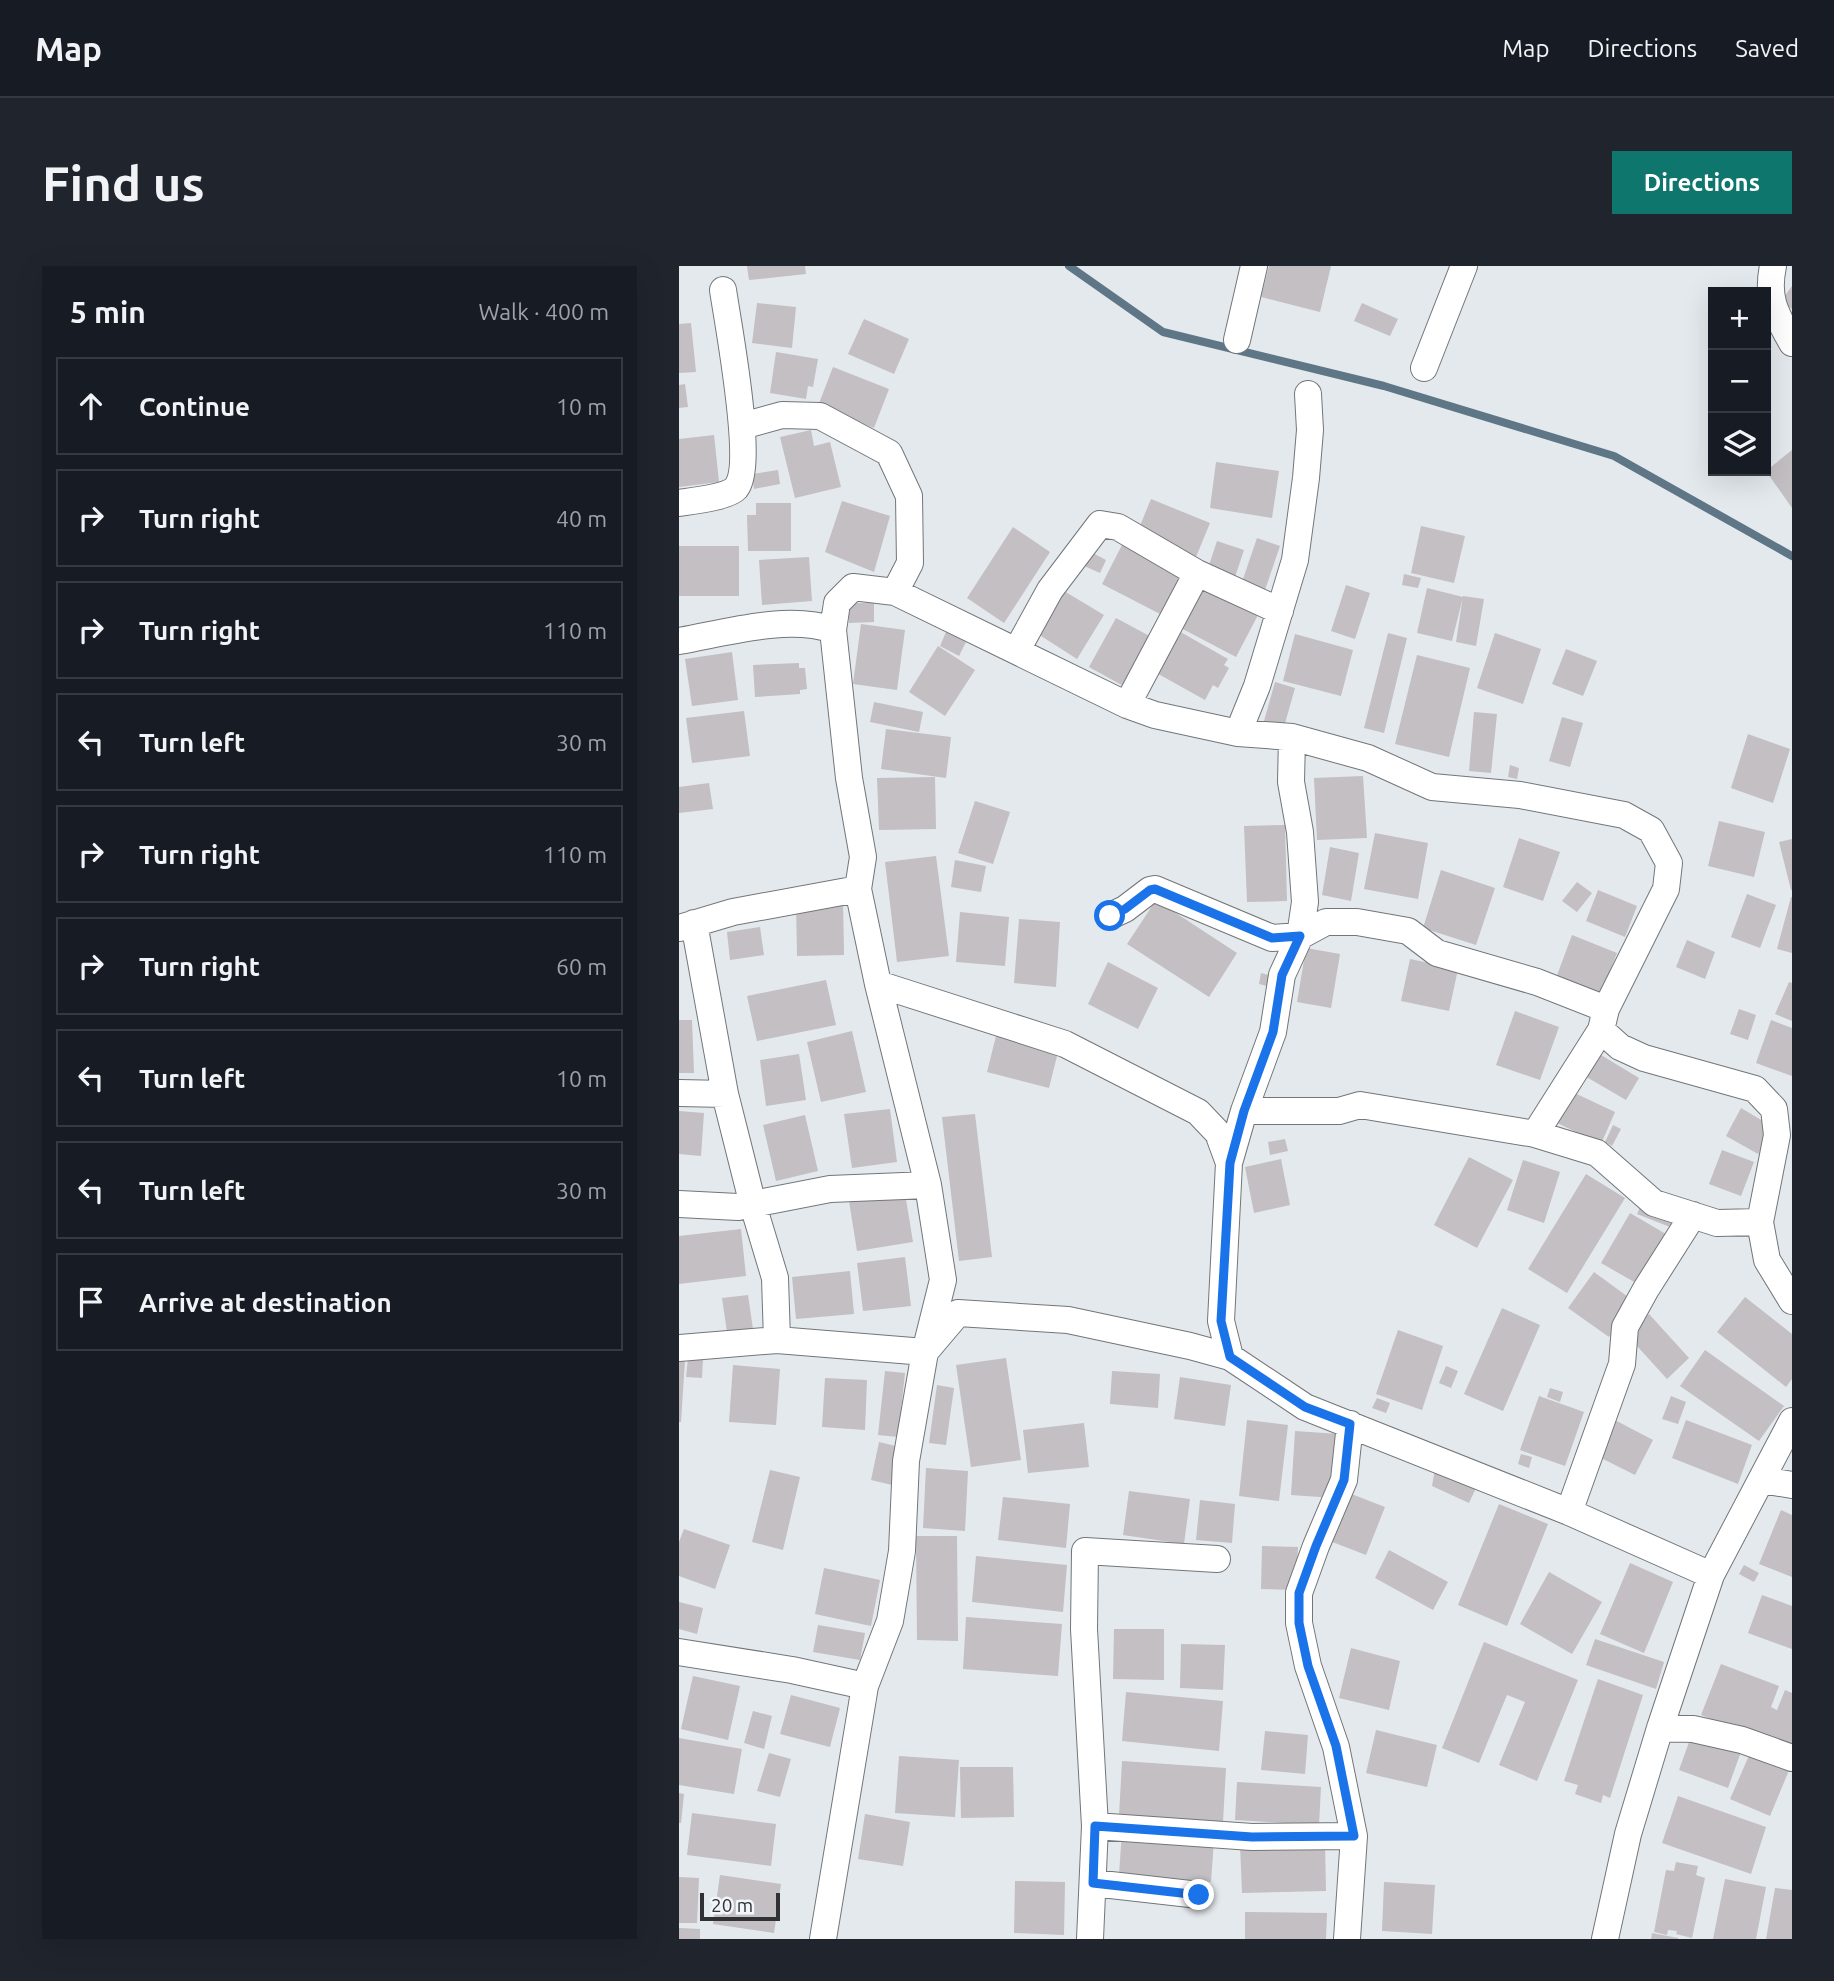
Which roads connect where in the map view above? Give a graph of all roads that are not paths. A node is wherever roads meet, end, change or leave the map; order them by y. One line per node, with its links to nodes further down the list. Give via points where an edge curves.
1 (1254, 266): 5 (street)
2 (1464, 266): 7 (street)
3 (1773, 266): 6 (street, via 1769,286 1774,310)
4 (723, 290): 9 (street)
5 (1237, 340)
6 (1792, 343)
7 (1424, 368)
8 (1308, 394): 13 (street, via 1305,492 1295,560)
9 (743, 426): 10 (street, via 738,487 730,493); 12 (street, via 782,415 820,416 888,453 909,496 910,563)
10 (679, 503)
11 (1197, 573): 13 (street); 16 (street, via 1118,527 1100,524 1050,590); 17 (street)
12 (895, 592): 14 (street, via 853,587 837,603); 16 (street)
13 (1280, 611): 18 (street)
14 (832, 630): 15 (street, via 815,624 779,624); 20 (street, via 863,857)
15 (679, 641)
16 (1017, 650): 17 (street)
17 (1127, 705): 18 (street)
18 (1238, 733): 19 (street)
19 (1292, 737): 23 (street, via 1291,782 1305,902); 25 (street, via 1368,758 1431,788 1520,795 1625,815 1651,831 1669,863 1666,889)
20 (858, 889): 22 (street, via 733,912); 24 (street)
21 (1110, 916): 23 (street, via 1155,889 1272,938)
22 (686, 926): 27 (street)
23 (1300, 936): 25 (street, via 1326,922 1408,931 1437,953 1537,982); 28 (street, via 1282,975 1273,1032)
24 (878, 984): 31 (street, via 1065,1044 1198,1112 1218,1133); 33 (street)
25 (1604, 1019): 29 (street, via 1620,1047 1755,1089); 30 (street)
26 (679, 1093): 27 (street)
27 (725, 1094): 35 (street)
28 (1244, 1111): 30 (street, via 1339,1111 1360,1105); 31 (street)
29 (1784, 1126): 32 (street)
30 (1535, 1134): 36 (street, via 1597,1153 1654,1203)
31 (1230, 1163): 42 (street, via 1221,1321)
32 (1781, 1178): 37 (street)
33 (928, 1185): 35 (street, via 830,1189); 41 (street, via 943,1280)
34 (679, 1204): 35 (street)
35 (753, 1205): 39 (street, via 775,1278)
36 (1693, 1215): 37 (street, via 1717,1223); 47 (street, via 1625,1327 1622,1364)
37 (1760, 1222): 38 (street, via 1767,1260)
38 (1792, 1301)
39 (777, 1340): 40 (street); 41 (street)
40 (679, 1349)
41 (925, 1352): 42 (street, via 958,1313 1068,1320); 51 (street, via 906,1461 902,1551 890,1621)
42 (1230, 1357): 44 (street, via 1305,1407)
43 (1792, 1421): 45 (street)
44 (1350, 1424): 47 (street); 55 (street, via 1344,1480 1299,1593 1299,1613 1308,1666 1336,1746)
45 (1762, 1480): 46 (street); 49 (street)
46 (1792, 1485)
47 (1569, 1512): 49 (street)
48 (1217, 1559): 54 (street, via 1085,1551 1084,1629)
49 (1711, 1575): 52 (street)
50 (679, 1652): 51 (street)
51 (865, 1686): 58 (street)
52 (1660, 1728): 53 (street, via 1717,1734); 61 (street, via 1628,1835)
53 (1792, 1758)
54 (1095, 1826): 55 (street, via 1252,1837); 56 (street)
55 (1354, 1836): 60 (street)
56 (1093, 1883): 57 (street); 59 (street)
57 (1199, 1895)
58 (823, 1939)
59 (1090, 1939)
60 (1347, 1939)
61 (1605, 1939)

